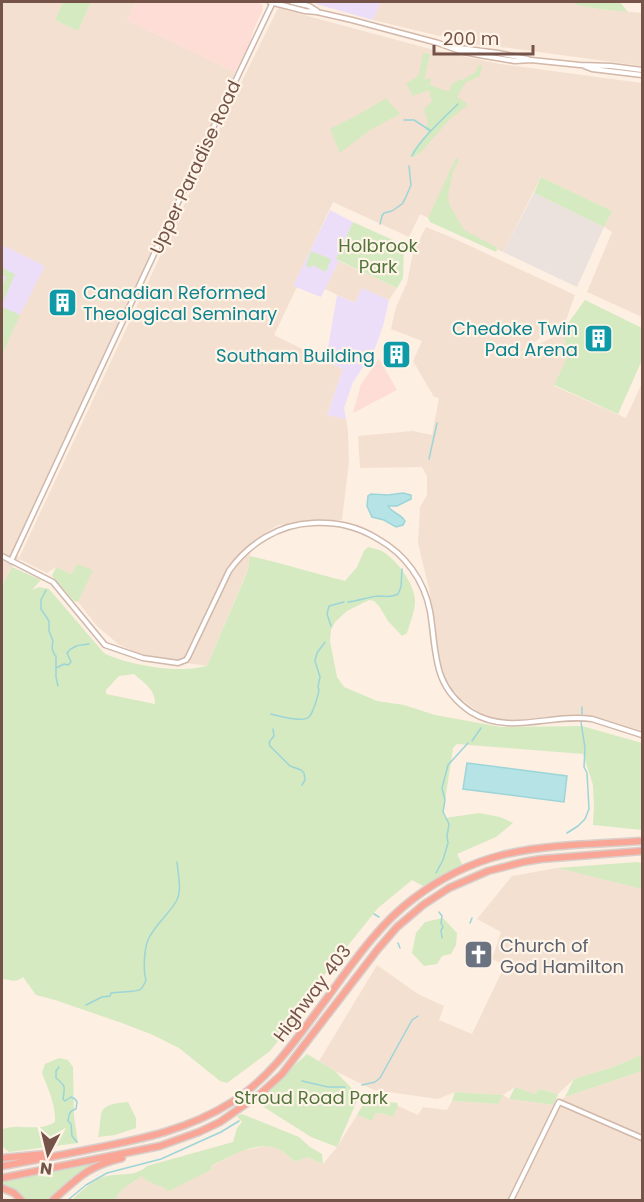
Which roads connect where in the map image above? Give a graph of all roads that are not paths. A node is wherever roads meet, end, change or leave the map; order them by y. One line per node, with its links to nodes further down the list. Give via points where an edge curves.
1 (272, 2): 3 (street); 8 (street, Upper Paradise Road)
2 (292, 2): 3 (street)
3 (317, 12): 4 (street, via 450,47)
4 (580, 65): 5 (street); 6 (street)
5 (642, 70)
6 (642, 75)
7 (2, 556): 8 (street)
8 (11, 561): 9 (street, via 57,585 105,645 178,663 188,657 225,577 246,551 270,535 297,525 348,525 386,543 418,578 429,609 440,675 471,712 513,724 592,719)
9 (642, 735)
10 (642, 841): 14 (highway, Highway 403, via 531,849 470,866 443,879 413,899 386,925 284,1054 233,1101 201,1119 161,1134)
11 (642, 852): 13 (highway, Highway 403, via 507,865 436,896 397,927 272,1084 220,1122)
12 (642, 1138): 21 (street, via 559,1102)
13 (160, 1146): 17 (highway, Highway 403); 20 (highway, via 93,1167)
14 (54, 1156): 15 (highway); 16 (highway, Highway 403)
15 (2, 1158)
16 (2, 1166)
17 (2, 1178)
18 (2, 1188): 19 (highway)
19 (21, 1200)
20 (53, 1200)
21 (511, 1200)

